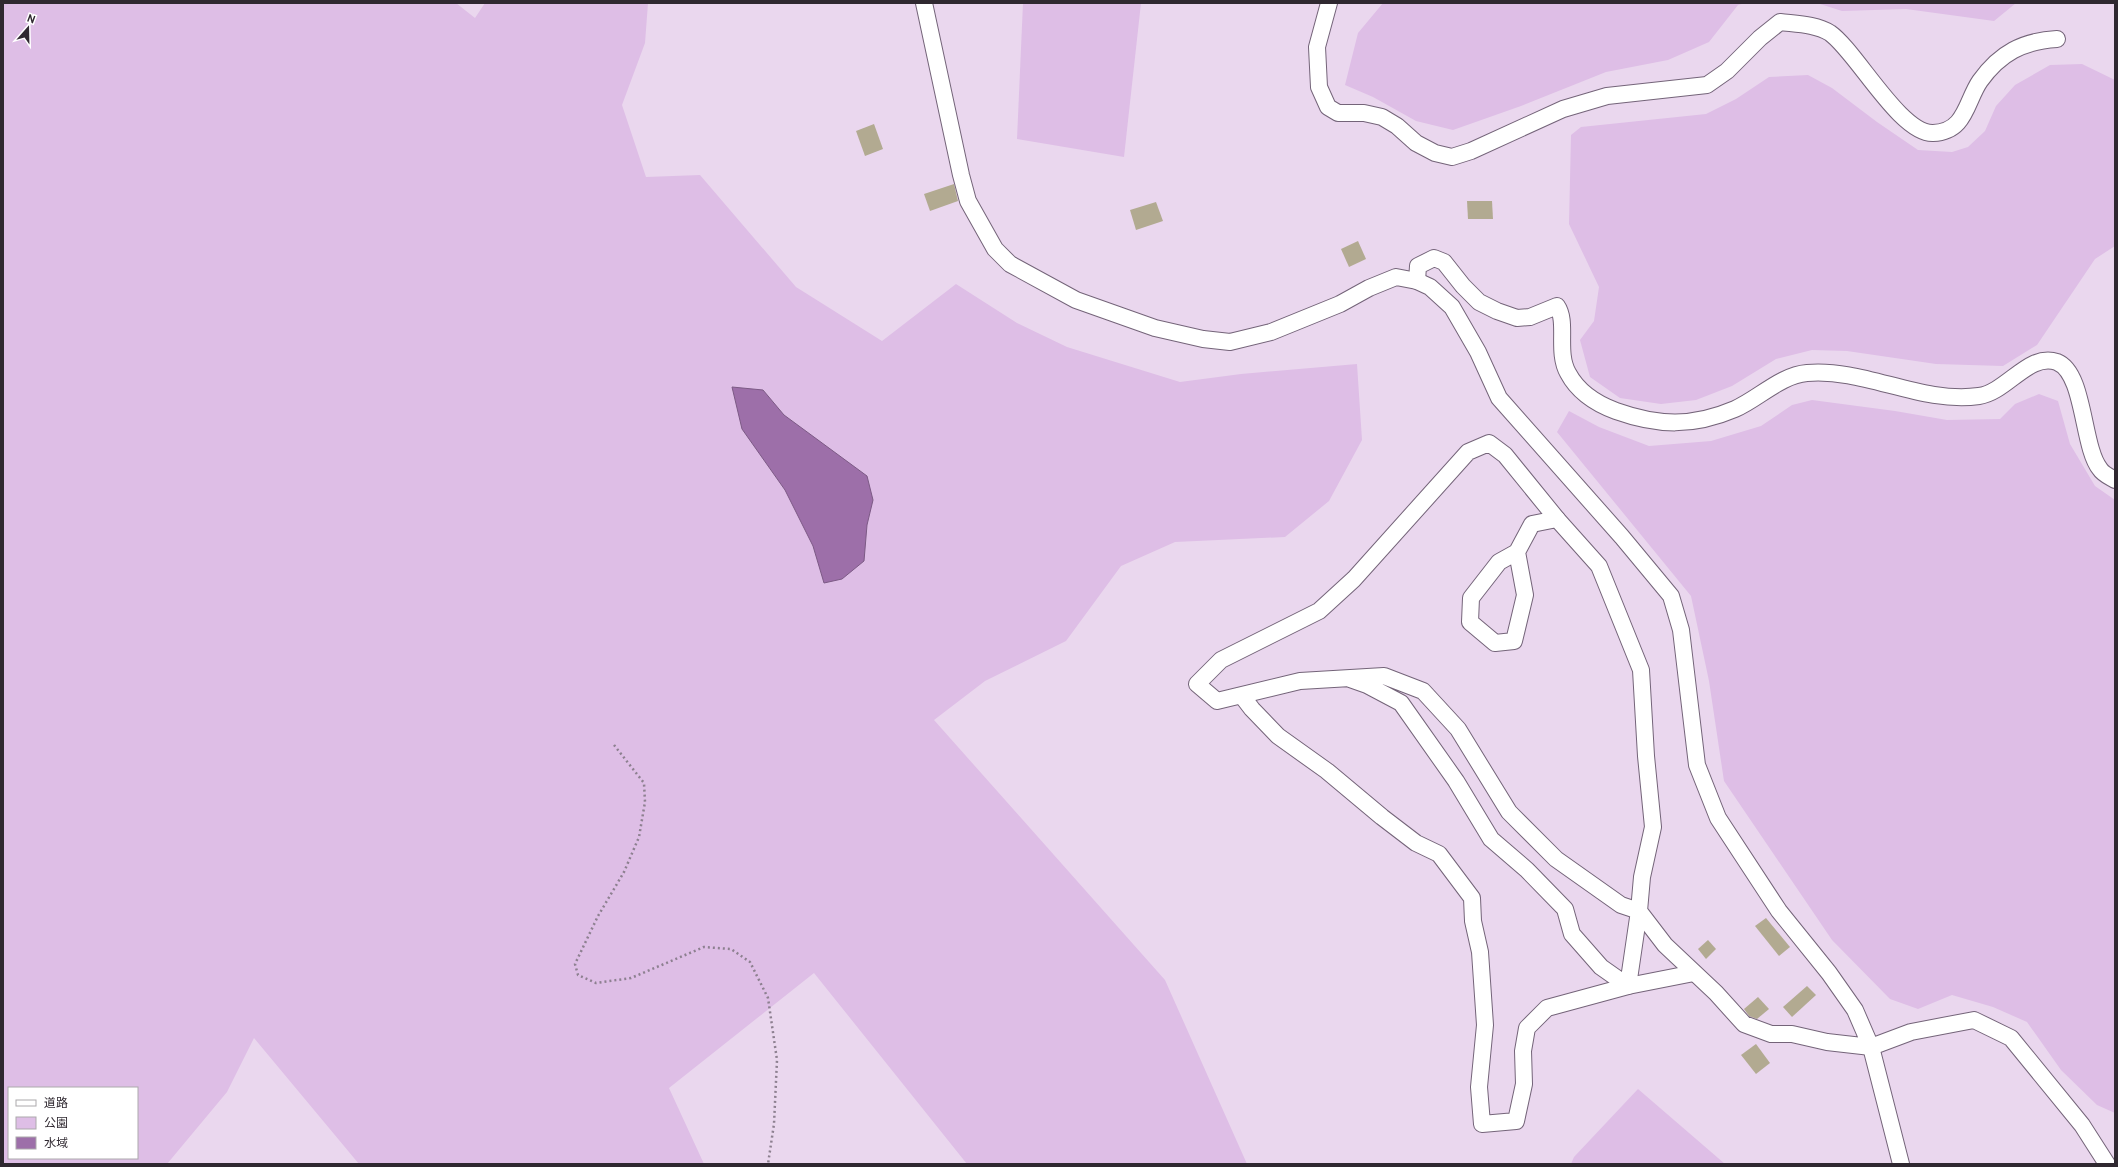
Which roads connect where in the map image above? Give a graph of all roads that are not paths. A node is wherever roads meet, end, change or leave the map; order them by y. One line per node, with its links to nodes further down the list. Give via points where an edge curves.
1 (924, 3): 4 (street, via 960,175 968,201 995,249 1010,264 1076,300 1155,328 1202,339 1230,342 1271,332 1340,304 1396,277)
2 (1328, 3): 3 (street, via 1317,47 1319,87 1328,107 1338,113 1382,117 1398,126 1416,144 1435,153 1452,156 1471,151 1563,109 1607,96 1707,85 1727,71 1780,22 1806,25 1829,33 1896,109 1916,127 1932,133 1954,127 1970,105 1980,82 1995,63 2017,46 2039,40)
3 (2057, 39)
4 (1416, 281): 5 (street, via 1418,266 1434,258 1444,262 1479,302 1496,311 1517,318 1530,317 1557,306 1562,312 1561,350 1567,372 1578,387 1600,405 1648,420 1668,423 1697,421 1735,409 1780,383 1805,373 1831,372 1948,398 1981,396 2005,385 2034,363 2046,360 2059,363 2070,374 2086,423 2092,454 2100,470); 13 (street, via 1430,287 1452,308 1478,352 1499,398 1671,596 1681,630 1697,766 1718,818 1779,911 1830,973 1850,1004)
5 (2115, 480)
6 (1557, 519): 7 (street, via 1532,524); 9 (street, via 1505,455 1489,443 1468,452 1354,579 1319,611 1221,660 1197,684 1217,701); 10 (street, via 1599,566 1641,670 1646,756 1654,827 1642,877)
7 (1517, 552): 7 (street, via 1525,595 1514,641 1495,643 1470,622 1471,598 1499,562)
8 (1350, 678): 9 (street, via 1300,681); 10 (street, via 1384,676 1423,691 1458,728 1509,812 1556,859 1621,905); 12 (street, via 1401,703 1456,781 1492,839 1527,870 1565,910 1572,934 1601,967)
9 (1242, 696): 12 (street, via 1278,736 1327,771 1416,843 1439,854 1472,898 1473,922 1480,952 1485,1025 1479,1087 1482,1124 1516,1121 1524,1084 1523,1051 1527,1028 1546,1008)
10 (1639, 911): 11 (street, via 1665,945); 12 (street)
11 (1694, 973): 12 (street); 13 (street, via 1744,1024 1771,1034 1792,1034 1827,1042)
12 (1628, 986)
13 (1871, 1047): 14 (street); 15 (street, via 1911,1032 1974,1020 2011,1038 2082,1125)
14 (1901, 1164)
15 (2107, 1164)

